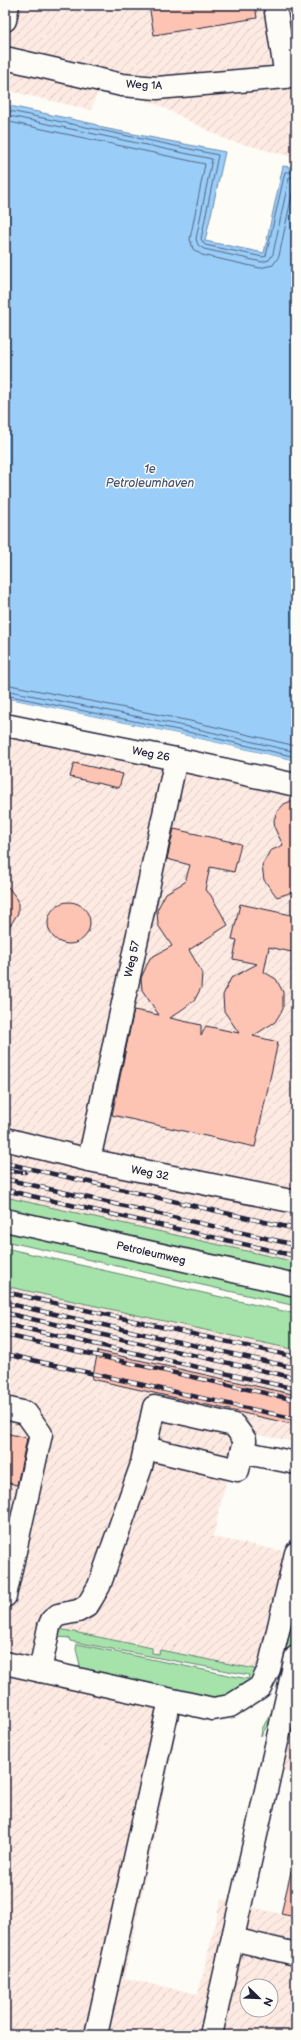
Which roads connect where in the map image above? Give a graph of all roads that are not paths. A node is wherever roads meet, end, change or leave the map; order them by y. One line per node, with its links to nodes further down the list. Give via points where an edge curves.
1 (8, 5): 3 (street)
2 (275, 5): 4 (street, Weg 1A, via 286,77 157,88 122,84)
3 (5, 20)
4 (5, 58)
5 (5, 724): 6 (street, Weg 26)
6 (176, 759): 7 (street, Weg 26); 9 (street, Weg 57)
7 (296, 786)
8 (5, 1139): 9 (street, Weg 32)
9 (89, 1160): 10 (street, Weg 32)
10 (296, 1202)
11 (5, 1220): 12 (street, Petroleumweg)
12 (296, 1285)
13 (5, 1408): 18 (street, via 26,1413 41,1434)
14 (145, 1448): 15 (street, via 238,1470); 15 (street, via 154,1407 234,1425 244,1440); 21 (street, via 136,1483 99,1586 87,1606 78,1611 58,1615 52,1620)
15 (242, 1452): 16 (street)
16 (296, 1463)
17 (296, 1553): 21 (street, via 269,1669 260,1687 230,1706 213,1709)
18 (5, 1596)
19 (296, 1657): 23 (street)
20 (5, 1663): 21 (street)
21 (40, 1671)
22 (167, 1713): 25 (street)
23 (233, 1939): 24 (street); 26 (street)
24 (296, 1954)
25 (96, 2035)
26 (211, 2035)

